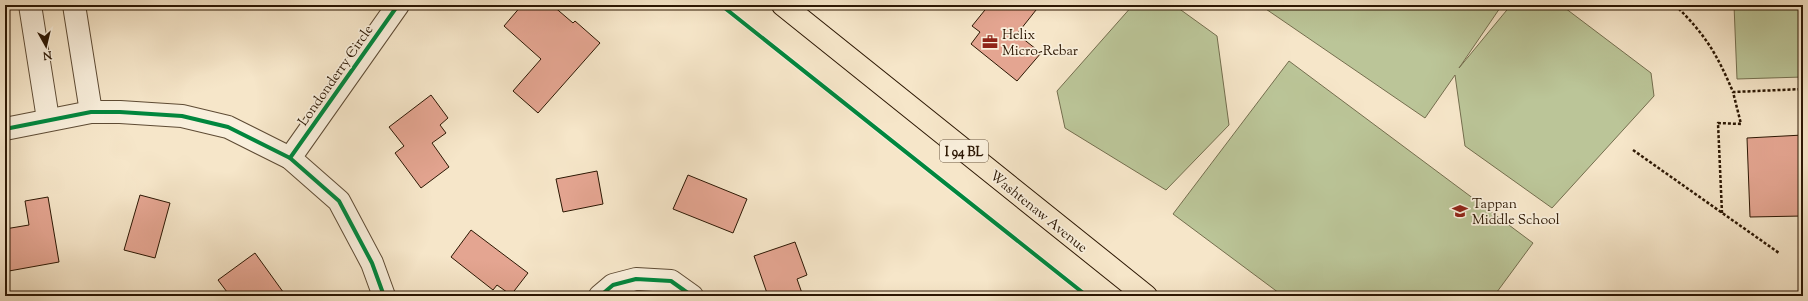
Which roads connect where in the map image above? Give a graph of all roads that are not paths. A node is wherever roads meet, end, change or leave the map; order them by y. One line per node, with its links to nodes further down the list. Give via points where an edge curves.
1 (30, 5): 6 (street)
2 (74, 5): 5 (street)
3 (398, 5): 8 (street, Londonderry Circle)
4 (783, 5): 12 (main road, Washtenaw Avenue / I 94 BL)
5 (90, 112): 6 (street); 8 (street, via 182,116 228,127)
6 (48, 119): 7 (street)
7 (5, 129)
8 (290, 158): 9 (street, via 339,201 372,262)
9 (384, 296)
10 (600, 296): 11 (street, via 612,285 636,279 671,281)
11 (692, 296)
12 (1146, 296)

